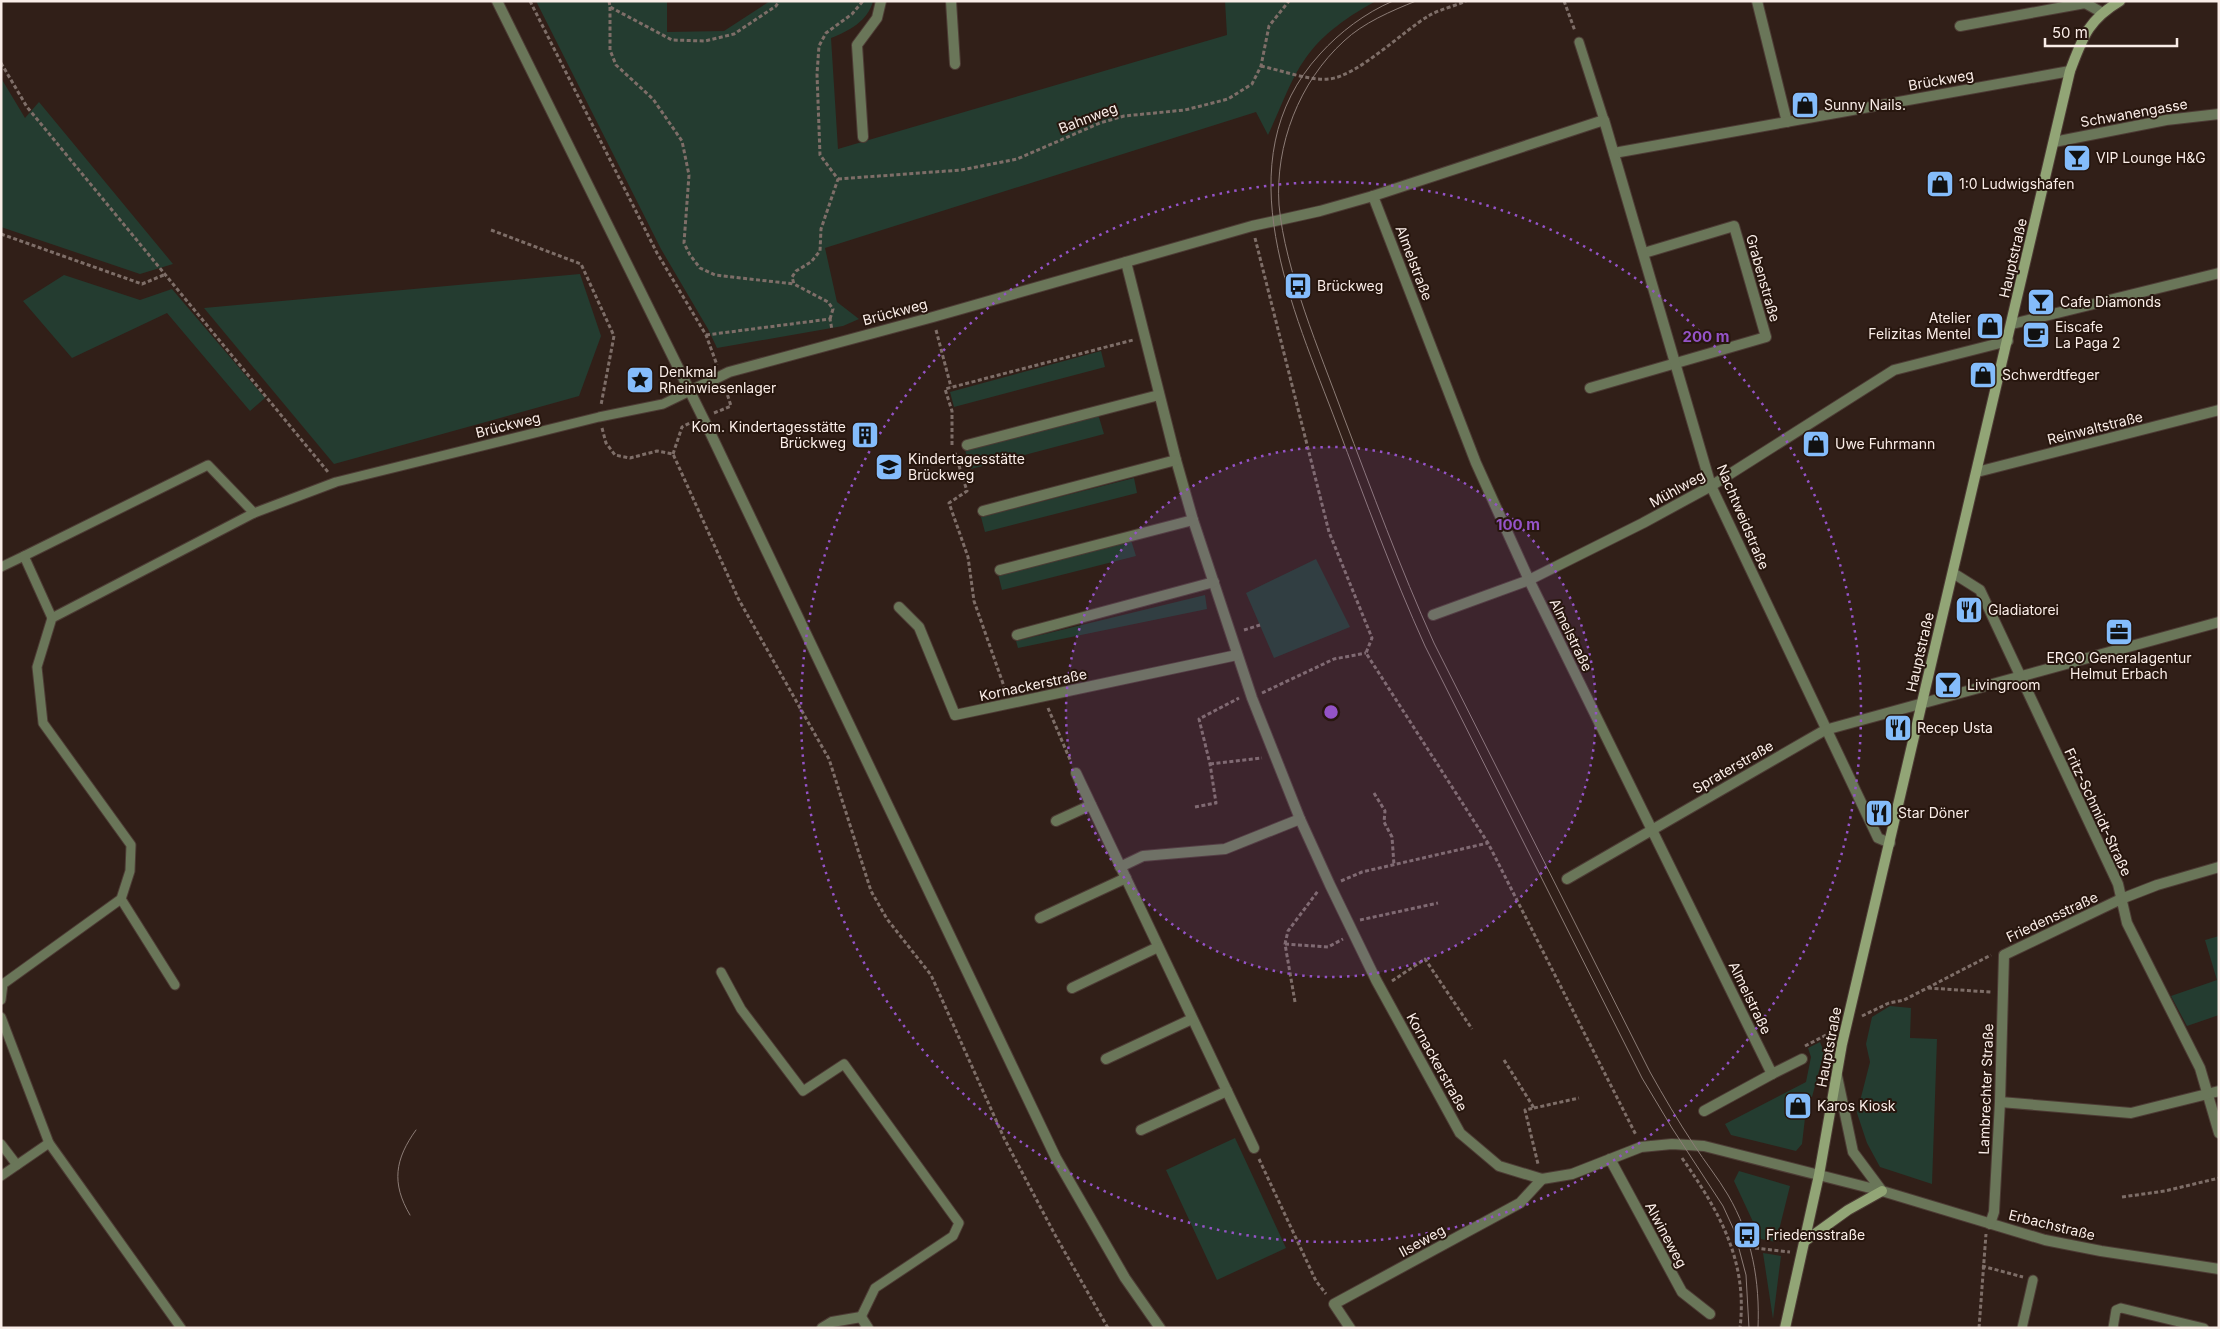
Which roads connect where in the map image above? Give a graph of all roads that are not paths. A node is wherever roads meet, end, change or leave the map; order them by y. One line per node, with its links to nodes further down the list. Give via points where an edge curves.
1 (497, 1): 25 (street)
2 (880, 1): 14 (street, via 876,18 857,45)
3 (951, 1): 9 (street)
4 (1756, 1): 13 (street)
5 (2120, 1): 6 (main road, Hauptstraße)
6 (2101, 12): 7 (street, via 2085,3); 10 (main road, Hauptstraße, via 2083,36)
7 (1960, 26)
8 (1579, 42): 12 (lane)
9 (955, 64)
10 (2070, 71): 13 (street, Brückweg); 15 (main road, Hauptstraße)
11 (2219, 114): 15 (street, Schwanengasse, via 2166,120)
12 (1604, 120): 16 (street, Nachtweidstraße); 17 (street, Brückweg)
13 (1787, 122): 16 (street, Brückweg)
14 (863, 136)
15 (2054, 142): 21 (main road, Hauptstraße)
16 (1614, 153): 18 (street, Nachtweidstraße)
17 (1373, 196): 19 (street, Brückweg); 39 (street, Almelstraße, via 1476,463)
18 (1644, 253): 23 (street, Nachtweidstraße); 23 (street, Grabenstraße, via 1734,226 1766,337)
19 (1126, 262): 25 (street, Brückweg, via 729,372); 26 (street, Kornackerstraße)
20 (2219, 273): 21 (street)
21 (2012, 324): 22 (main road, Hauptstraße)
22 (2008, 341): 30 (main road, Hauptstraße); 31 (street, Mühlweg, via 1894,370)
23 (1675, 363): 24 (street, Grabenstraße); 31 (street, Nachtweidstraße)
24 (1590, 388)
25 (690, 391): 33 (lane, Brückweg, via 663,404 336,482); 100 (street, via 1056,1158 1125,1278)
26 (1159, 395): 28 (street); 29 (street, Kornackerstraße)
27 (2219, 410): 30 (street, Reinwaltstraße)
28 (967, 445)
29 (1176, 460): 32 (street); 34 (street, Kornackerstraße)
30 (1977, 472): 38 (main road, Hauptstraße)
31 (1712, 486): 39 (street, Mühlweg); 49 (street, Nachtweidstraße)
32 (983, 511)
33 (254, 513): 35 (lane, via 208,465); 43 (lane, Brückweg)
34 (1194, 520): 37 (street); 40 (street, Kornackerstraße)
35 (24, 556): 36 (lane); 43 (lane)
36 (1, 567)
37 (1000, 570)
38 (1953, 573): 47 (street, Fritz-Schmidt-Straße, via 1980,590); 48 (main road, Hauptstraße)
39 (1529, 580): 42 (street, Mühlweg); 54 (street, Almelstraße)
40 (1214, 582): 45 (street); 46 (street, Kornackerstraße)
41 (899, 607): 46 (street, Kornackerstraße, via 919,627 955,715)
42 (1433, 615)
43 (52, 618): 60 (lane, via 36,667 43,723 131,845 130,871)
44 (2219, 622): 47 (street, Spraterstraße)
45 (1017, 636)
46 (1238, 655): 52 (street, Kornackerstraße)
47 (2020, 677): 48 (street, Spraterstraße); 61 (street, Fritz-Schmidt-Straße, via 2118,884)
48 (1922, 703): 49 (street, Spraterstraße); 55 (main road, Hauptstraße)
49 (1825, 730): 54 (street, Spraterstraße); 55 (street, Nachtweidstraße, via 1878,838)
50 (1076, 772): 51 (street)
51 (1091, 805): 53 (street); 56 (street)
52 (1300, 820): 56 (street, via 1225,849 1143,856); 89 (street, Kornackerstraße, via 1380,989 1460,1133 1499,1166)
53 (1056, 821)
54 (1652, 829): 59 (street, Spraterstraße); 73 (street, Almelstraße)
55 (1890, 843): 74 (main road, Hauptstraße)
56 (1120, 867): 58 (street)
57 (2219, 867): 61 (street, Friedensstraße)
58 (1126, 878): 62 (street); 63 (street)
59 (1567, 879)
60 (121, 899): 66 (lane); 68 (lane, via 3,984)
61 (2121, 899): 64 (street, Friedensstraße); 77 (street, Fritz-Schmidt-Straße, via 2127,923 2200,1068)
62 (1040, 918)
63 (1158, 947): 67 (street); 70 (street)
64 (2004, 954): 78 (street, Lambrechter Straße)
65 (721, 972): 96 (lane, via 741,1009 803,1091 844,1064 958,1223 953,1236 875,1288)
66 (175, 985)
67 (1072, 988)
68 (1, 1000)
69 (1, 1017): 82 (lane)
70 (1192, 1019): 71 (street); 75 (street)
71 (1106, 1059)
72 (1802, 1059): 73 (street)
73 (1772, 1074): 79 (street)
74 (1836, 1074): 87 (main road, Hauptstraße); 90 (street, via 1853,1152)
75 (1227, 1090): 80 (street); 84 (street)
76 (2219, 1091): 77 (street)
77 (2207, 1094): 78 (street, via 2131,1113); 81 (street, Fritz-Schmidt-Straße)
78 (2000, 1102): 91 (street, Lambrechter Straße, via 1994,1212)
79 (1704, 1111)
80 (1141, 1130)
81 (2219, 1133)
82 (49, 1142): 86 (lane); 97 (lane)
83 (1, 1144): 86 (lane)
84 (1254, 1148)
85 (1610, 1159): 87 (street, Kornackerstraße, via 1642,1147 1672,1144 1704,1146); 89 (street, Kornackerstraße, via 1572,1174); 95 (street, Alwineweg, via 1682,1292)
86 (17, 1165): 88 (lane)
87 (1819, 1174): 90 (street, Erbachstraße); 92 (main road, Hauptstraße)
88 (1, 1176)
89 (1542, 1179): 101 (street, Ilseweg, via 1520,1203 1334,1304)
90 (1882, 1191): 91 (street, Erbachstraße); 92 (main road, via 1848,1210)
91 (1990, 1224): 93 (street, Erbachstraße, via 2045,1240)
92 (1805, 1241): 102 (main road, Hauptstraße)
93 (2219, 1269)
94 (2034, 1280): 103 (lane)
95 (1710, 1314)
96 (861, 1317): 98 (street, via 832,1322); 99 (street)
97 (181, 1328)
98 (822, 1328)
99 (868, 1328)
100 (1160, 1328)
101 (1350, 1328)
102 (1785, 1328)
103 (2022, 1328)
104 (2113, 1328): 105 (lane, via 2116,1310 2121,1308)
105 (2204, 1328)

